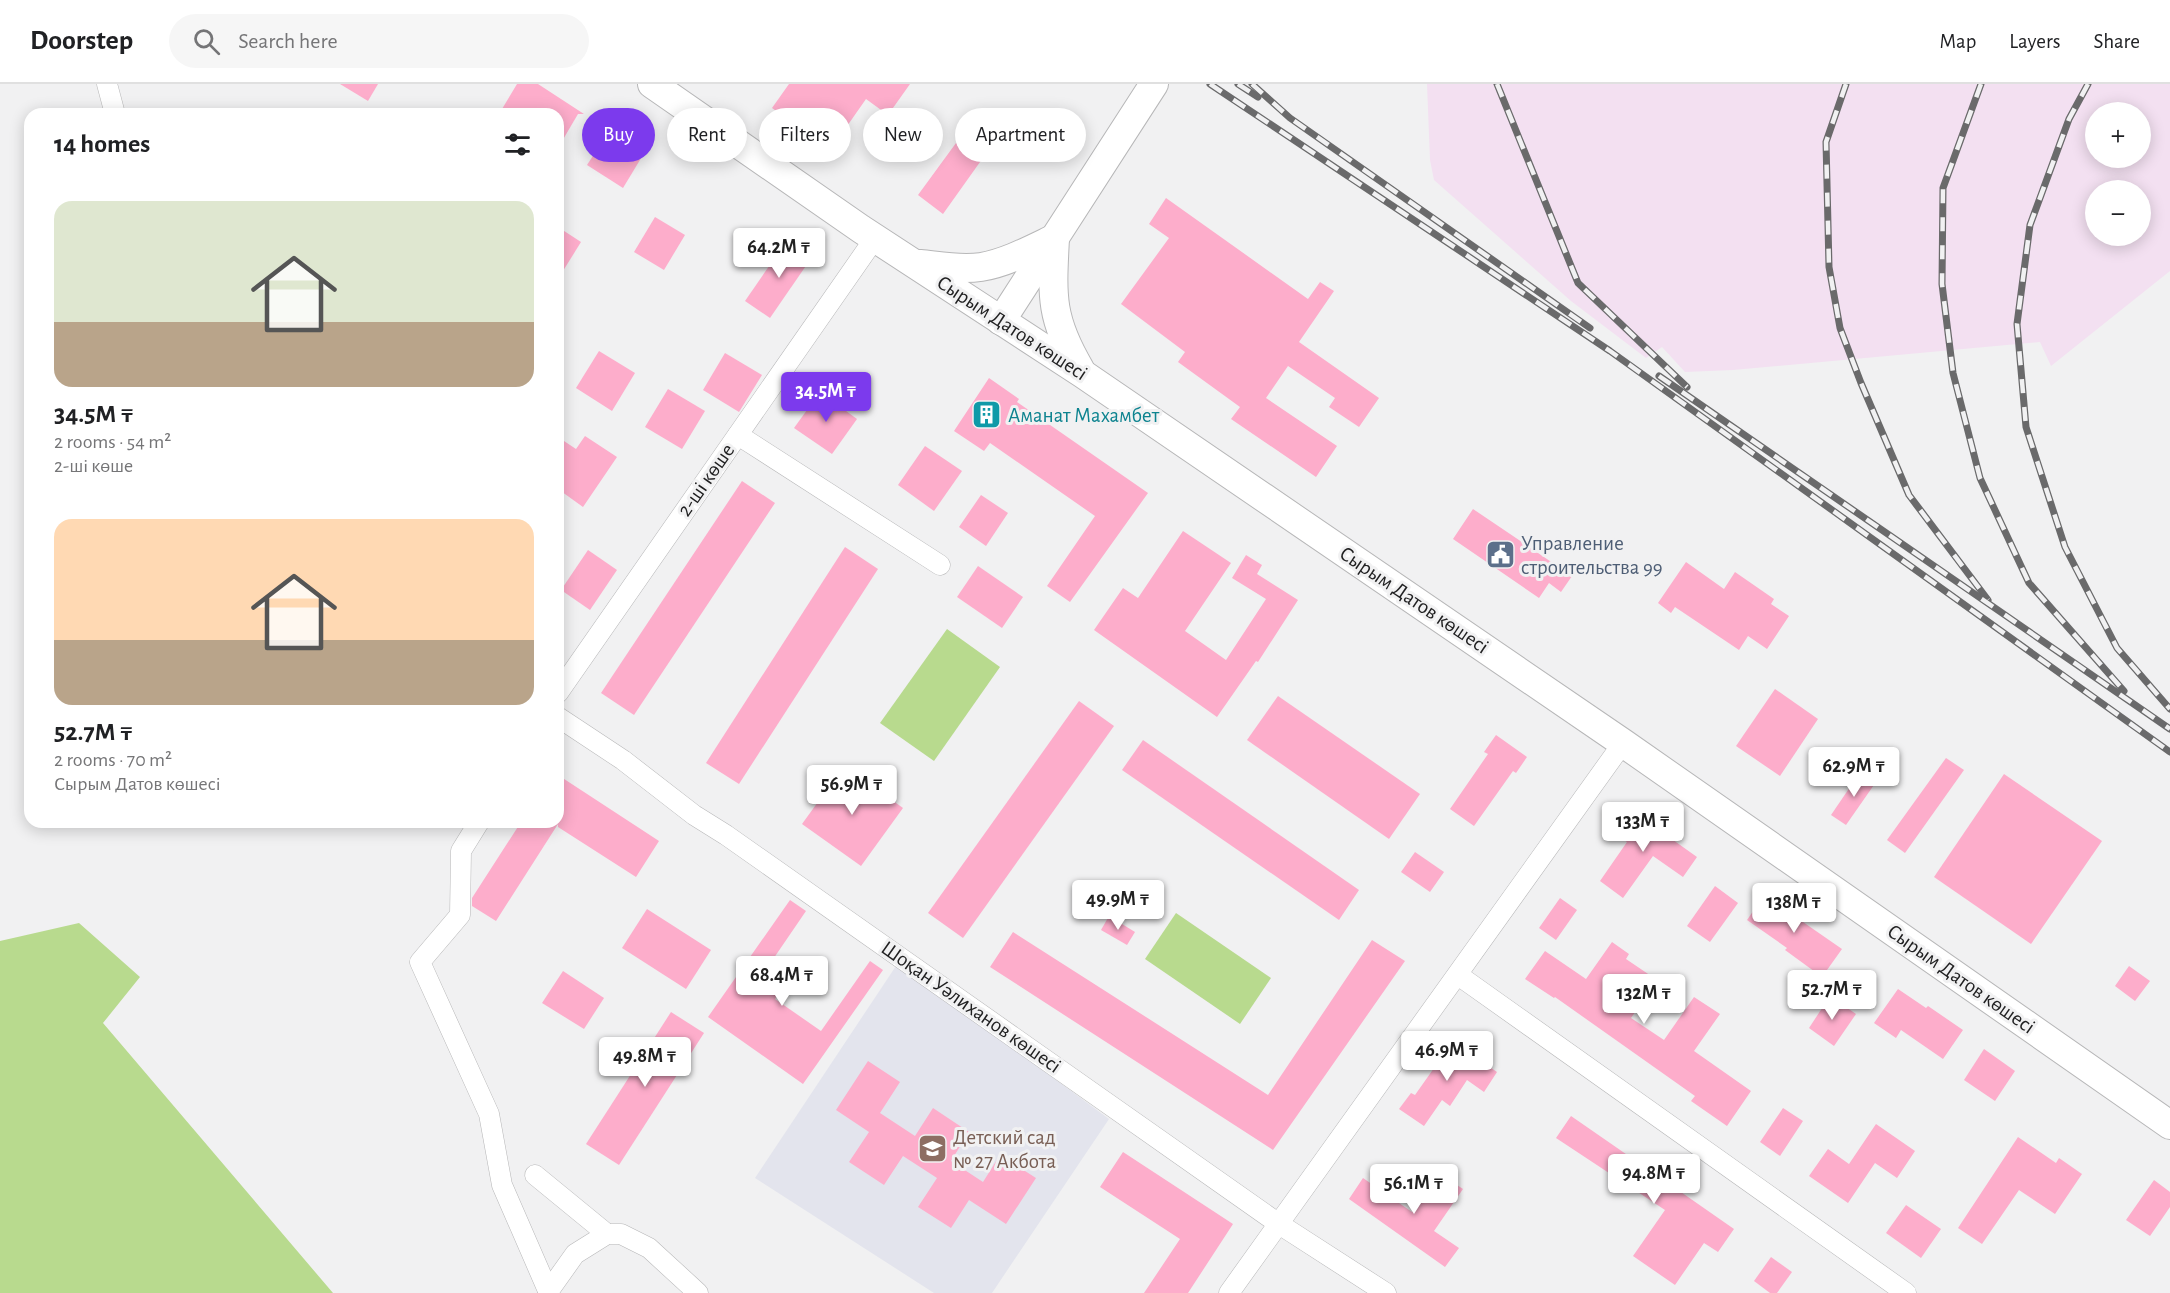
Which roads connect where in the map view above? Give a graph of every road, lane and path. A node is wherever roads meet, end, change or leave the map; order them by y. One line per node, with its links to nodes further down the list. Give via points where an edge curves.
1 (107, 84): 4 (street)
2 (652, 84): 5 (main road, Сырым Датов көшесі)
3 (1154, 84): 6 (main road)
4 (113, 108)
5 (875, 238): 7 (main road, Сырым Датов көшесі); 10 (street, 2-ші көше)
6 (1055, 238): 7 (main road, via 1010,259 981,267); 8 (main road); 9 (main road, via 1052,287 1056,317)
7 (913, 263): 8 (main road, Сырым Датов көшесі)
8 (1001, 321): 9 (main road, Сырым Датов көшесі)
9 (1083, 374): 14 (main road, Сырым Датов көшесі)
10 (738, 435): 11 (street); 12 (street, 2-ші көше)
11 (940, 565)
12 (564, 684)
13 (564, 721): 19 (street, Шоқан Уәлиханов көшесі)
14 (1623, 743): 16 (street); 17 (main road, Сырым Датов көшесі)
15 (475, 828): 21 (street, via 461,851 460,915 420,962 489,1114 502,1185)
16 (1458, 975): 19 (street); 25 (street)
17 (2170, 1125)
18 (535, 1174): 20 (street)
19 (1279, 1224): 23 (street); 24 (street, Шоқан Уәлиханов көшесі)
20 (607, 1234): 21 (street, via 575,1254); 22 (street, via 621,1234 649,1248)
21 (549, 1292)
22 (698, 1293)
23 (1229, 1293)
24 (1386, 1293)
25 (1906, 1293)

